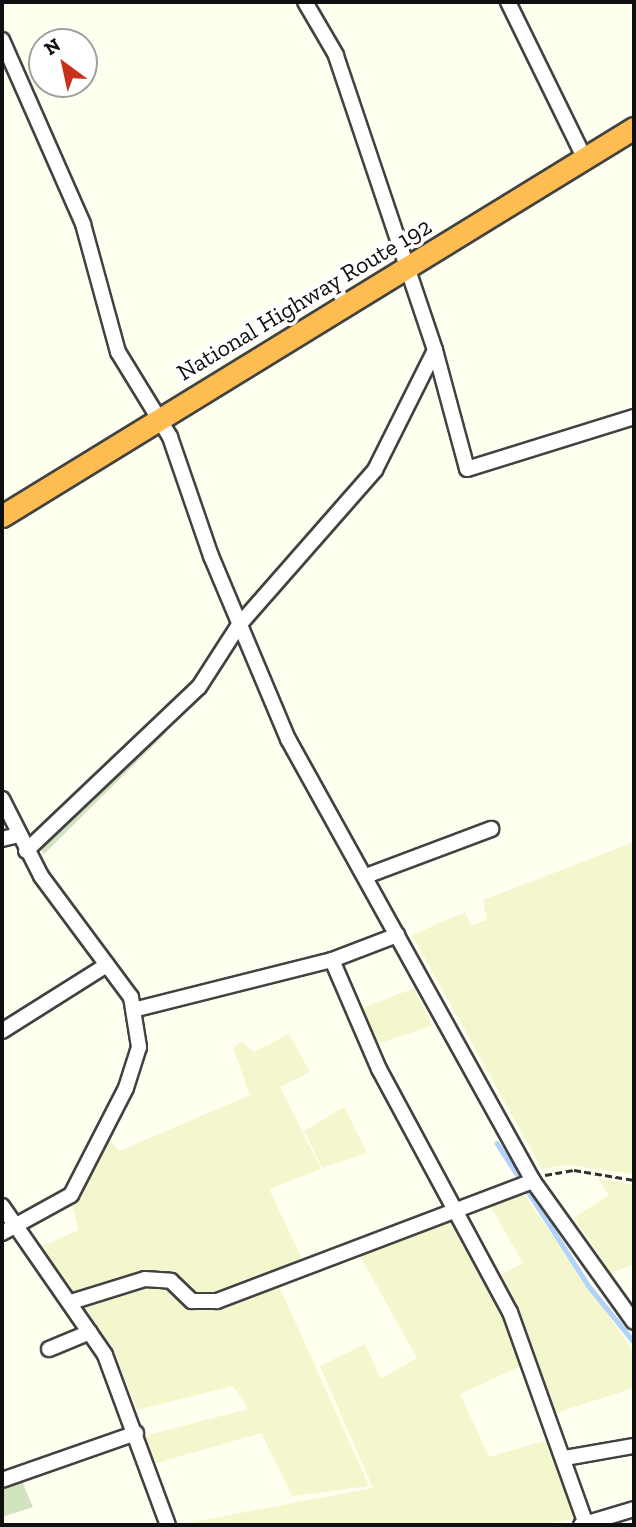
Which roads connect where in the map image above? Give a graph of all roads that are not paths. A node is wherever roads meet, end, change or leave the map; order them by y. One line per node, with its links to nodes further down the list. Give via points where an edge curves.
1 (305, 2): 6 (street, via 336,55)
2 (508, 2): 5 (street)
3 (2, 40): 9 (street, via 83,224 118,352)
4 (634, 128): 5 (highway, National Highway Route 192)
5 (585, 159): 6 (highway, National Highway Route 192)
6 (410, 266): 7 (street); 9 (highway, National Highway Route 192)
7 (435, 350): 8 (street, via 467,469); 11 (street, via 375,470)
8 (634, 417)
9 (159, 418): 10 (highway, National Highway Route 192); 11 (street)
10 (2, 516)
11 (239, 625): 16 (street, via 187,701); 17 (street, via 288,739)
12 (2, 799): 14 (street)
13 (491, 829): 17 (street)
14 (18, 835): 15 (street); 16 (street)
15 (2, 839)
16 (26, 851): 20 (street)
17 (366, 876): 18 (street)
18 (397, 935): 19 (street); 23 (street)
19 (332, 960): 21 (street); 25 (street)
20 (107, 965): 21 (street); 22 (street)
21 (137, 1009): 26 (street, via 139,1047 126,1088 71,1195)
22 (2, 1031)
23 (527, 1184): 25 (street); 29 (street)
24 (2, 1206): 26 (street)
25 (452, 1213): 28 (street, via 217,1301 192,1301 171,1282 145,1279); 34 (street, via 510,1312)
26 (17, 1226): 27 (street); 28 (street)
27 (2, 1233)
28 (71, 1302): 30 (street)
29 (634, 1322)
30 (90, 1332): 31 (street); 32 (street)
31 (49, 1349)
32 (136, 1433): 35 (street); 38 (street)
33 (634, 1446): 34 (street)
34 (565, 1458): 37 (street)
35 (2, 1480)
36 (634, 1509): 37 (street)
37 (583, 1524)
38 (168, 1525)

